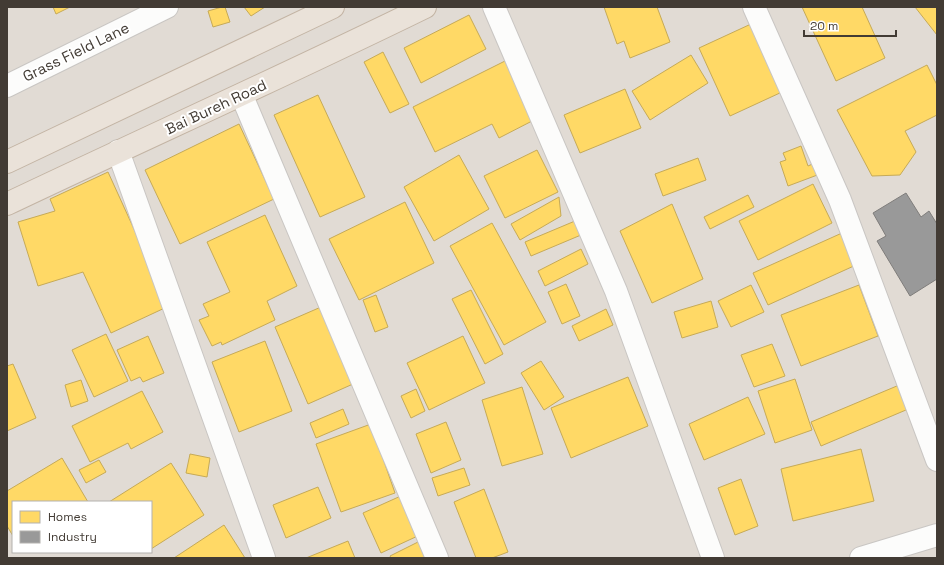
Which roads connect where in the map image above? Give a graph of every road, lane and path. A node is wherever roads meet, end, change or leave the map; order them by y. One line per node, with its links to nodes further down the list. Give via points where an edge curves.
1 (333, 7): 9 (highway)
2 (425, 7): 7 (highway, Bai Bureh Road)
3 (494, 7): 15 (street, via 616,291)
4 (754, 7): 11 (street, via 840,200)
5 (156, 10): 6 (street, Grass Field Lane)
6 (7, 86)
7 (242, 96): 8 (highway, Bai Bureh Road); 14 (street)
8 (118, 151): 10 (highway, Bai Bureh Road); 13 (street)
9 (7, 162)
10 (7, 204)
11 (937, 460)
12 (937, 535): 16 (street)
13 (264, 558)
14 (437, 558)
15 (713, 558)
16 (861, 558)

